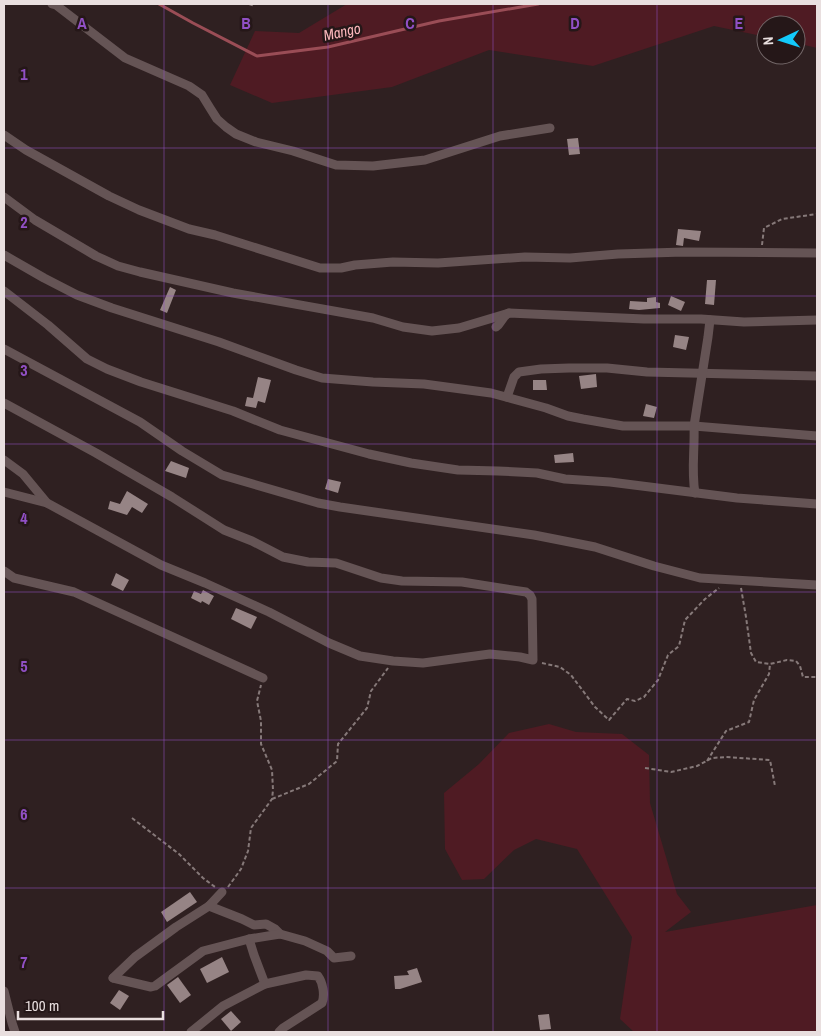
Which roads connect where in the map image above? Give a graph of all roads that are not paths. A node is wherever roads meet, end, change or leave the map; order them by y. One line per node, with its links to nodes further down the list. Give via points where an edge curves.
1 (52, 4): 2 (street, via 125,58 202,95 217,118 236,134 336,165 373,166 425,160 500,136)
2 (550, 128)
3 (4, 135): 5 (street, via 139,210 189,229 320,268 393,262 438,263 684,252)
4 (4, 197): 8 (street, via 34,220 96,256 140,272 432,331 459,328)
5 (817, 253)
6 (4, 255): 15 (street, via 77,295 322,378 424,384)
7 (4, 291): 21 (street, via 87,359 127,377 233,411 280,430 420,465 537,473)
8 (509, 312): 9 (street); 11 (street)
9 (710, 320): 10 (street); 13 (street)
10 (817, 320)
11 (496, 327)
12 (4, 349): 25 (street, via 140,422 222,475 318,503 534,535 595,547 700,578)
13 (702, 374): 14 (street); 15 (street, via 597,368 526,370 514,377); 17 (street)
14 (817, 376)
15 (507, 397): 17 (street, via 583,420 623,426)
16 (4, 403): 22 (street, via 96,453 224,530 283,557 336,564 381,578 462,582 526,592 532,599 533,660 490,654 423,663 360,656 161,565)
17 (694, 426): 18 (street); 21 (street, via 692,478)
18 (817, 436)
19 (4, 460): 22 (street, via 22,474)
20 (4, 492): 22 (street)
21 (695, 493): 23 (street)
22 (47, 503)
23 (817, 504)
24 (4, 571): 26 (street, via 14,578 74,592)
25 (817, 584)
26 (263, 678)
27 (222, 892): 28 (street)
28 (208, 906): 29 (street, via 254,925 266,924); 30 (street, via 135,957 113,978 155,986 203,951)
29 (280, 934): 30 (street); 31 (street, via 328,950 334,958)
30 (249, 938): 32 (street)
31 (351, 956)
32 (265, 984): 35 (street, via 223,1006); 36 (street, via 309,975 320,979 324,996 322,1003)
33 (4, 991): 34 (street)
34 (16, 1032)
35 (191, 1032)
36 (279, 1032)

